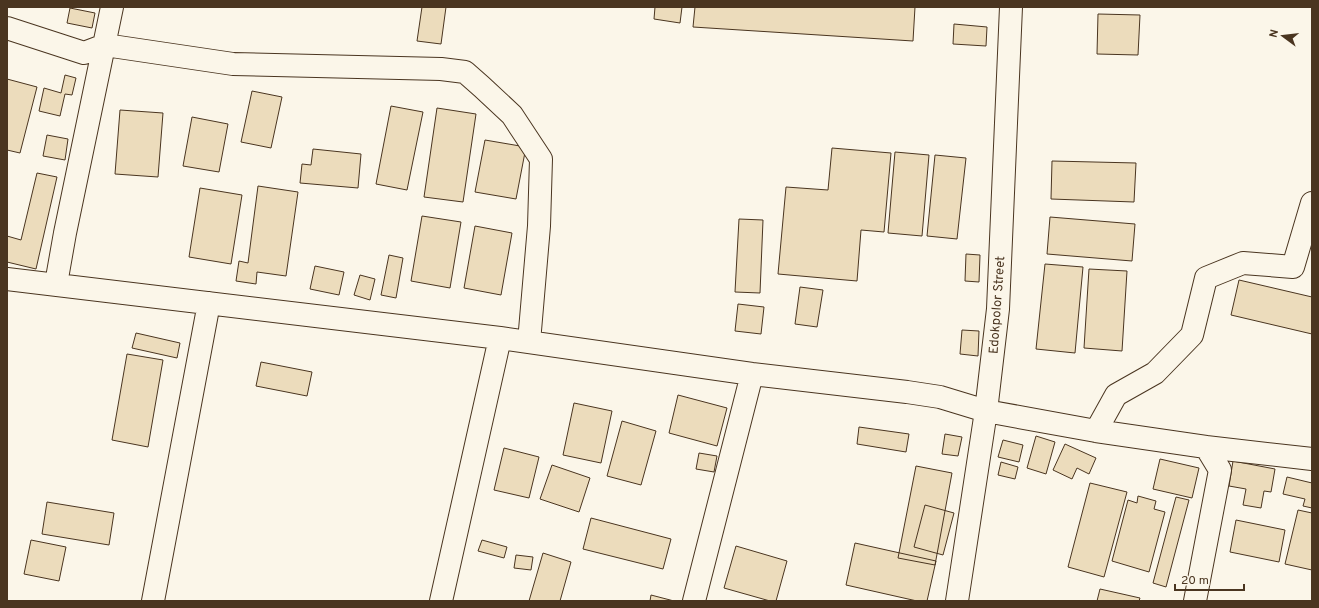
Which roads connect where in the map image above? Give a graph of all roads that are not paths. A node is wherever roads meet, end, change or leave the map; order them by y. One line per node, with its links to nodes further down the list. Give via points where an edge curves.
1 (112, 7): 4 (street)
2 (1011, 7): 12 (street, Edokpolor Street, via 998,309)
3 (7, 28): 4 (street, via 84,54)
4 (105, 45): 7 (street); 10 (street, via 233,64 441,69 465,72 512,114 541,159 539,226)
5 (1312, 203): 13 (street, via 1293,267 1243,263 1206,278 1192,335 1155,373 1116,395)
6 (7, 279): 7 (street)
7 (56, 284): 8 (street)
8 (209, 303): 9 (street); 16 (street)
9 (500, 338): 10 (street); 17 (street)
10 (529, 342): 11 (street)
11 (752, 374): 12 (street, via 940,397); 18 (street)
12 (986, 411): 13 (street); 19 (street, Edokpolor Street)
13 (1096, 431): 14 (street)
14 (1206, 447): 15 (street); 20 (street, via 1220,470)
15 (1312, 459)
16 (153, 601)
17 (441, 601)
18 (694, 601)
19 (956, 601)
20 (1195, 601)

